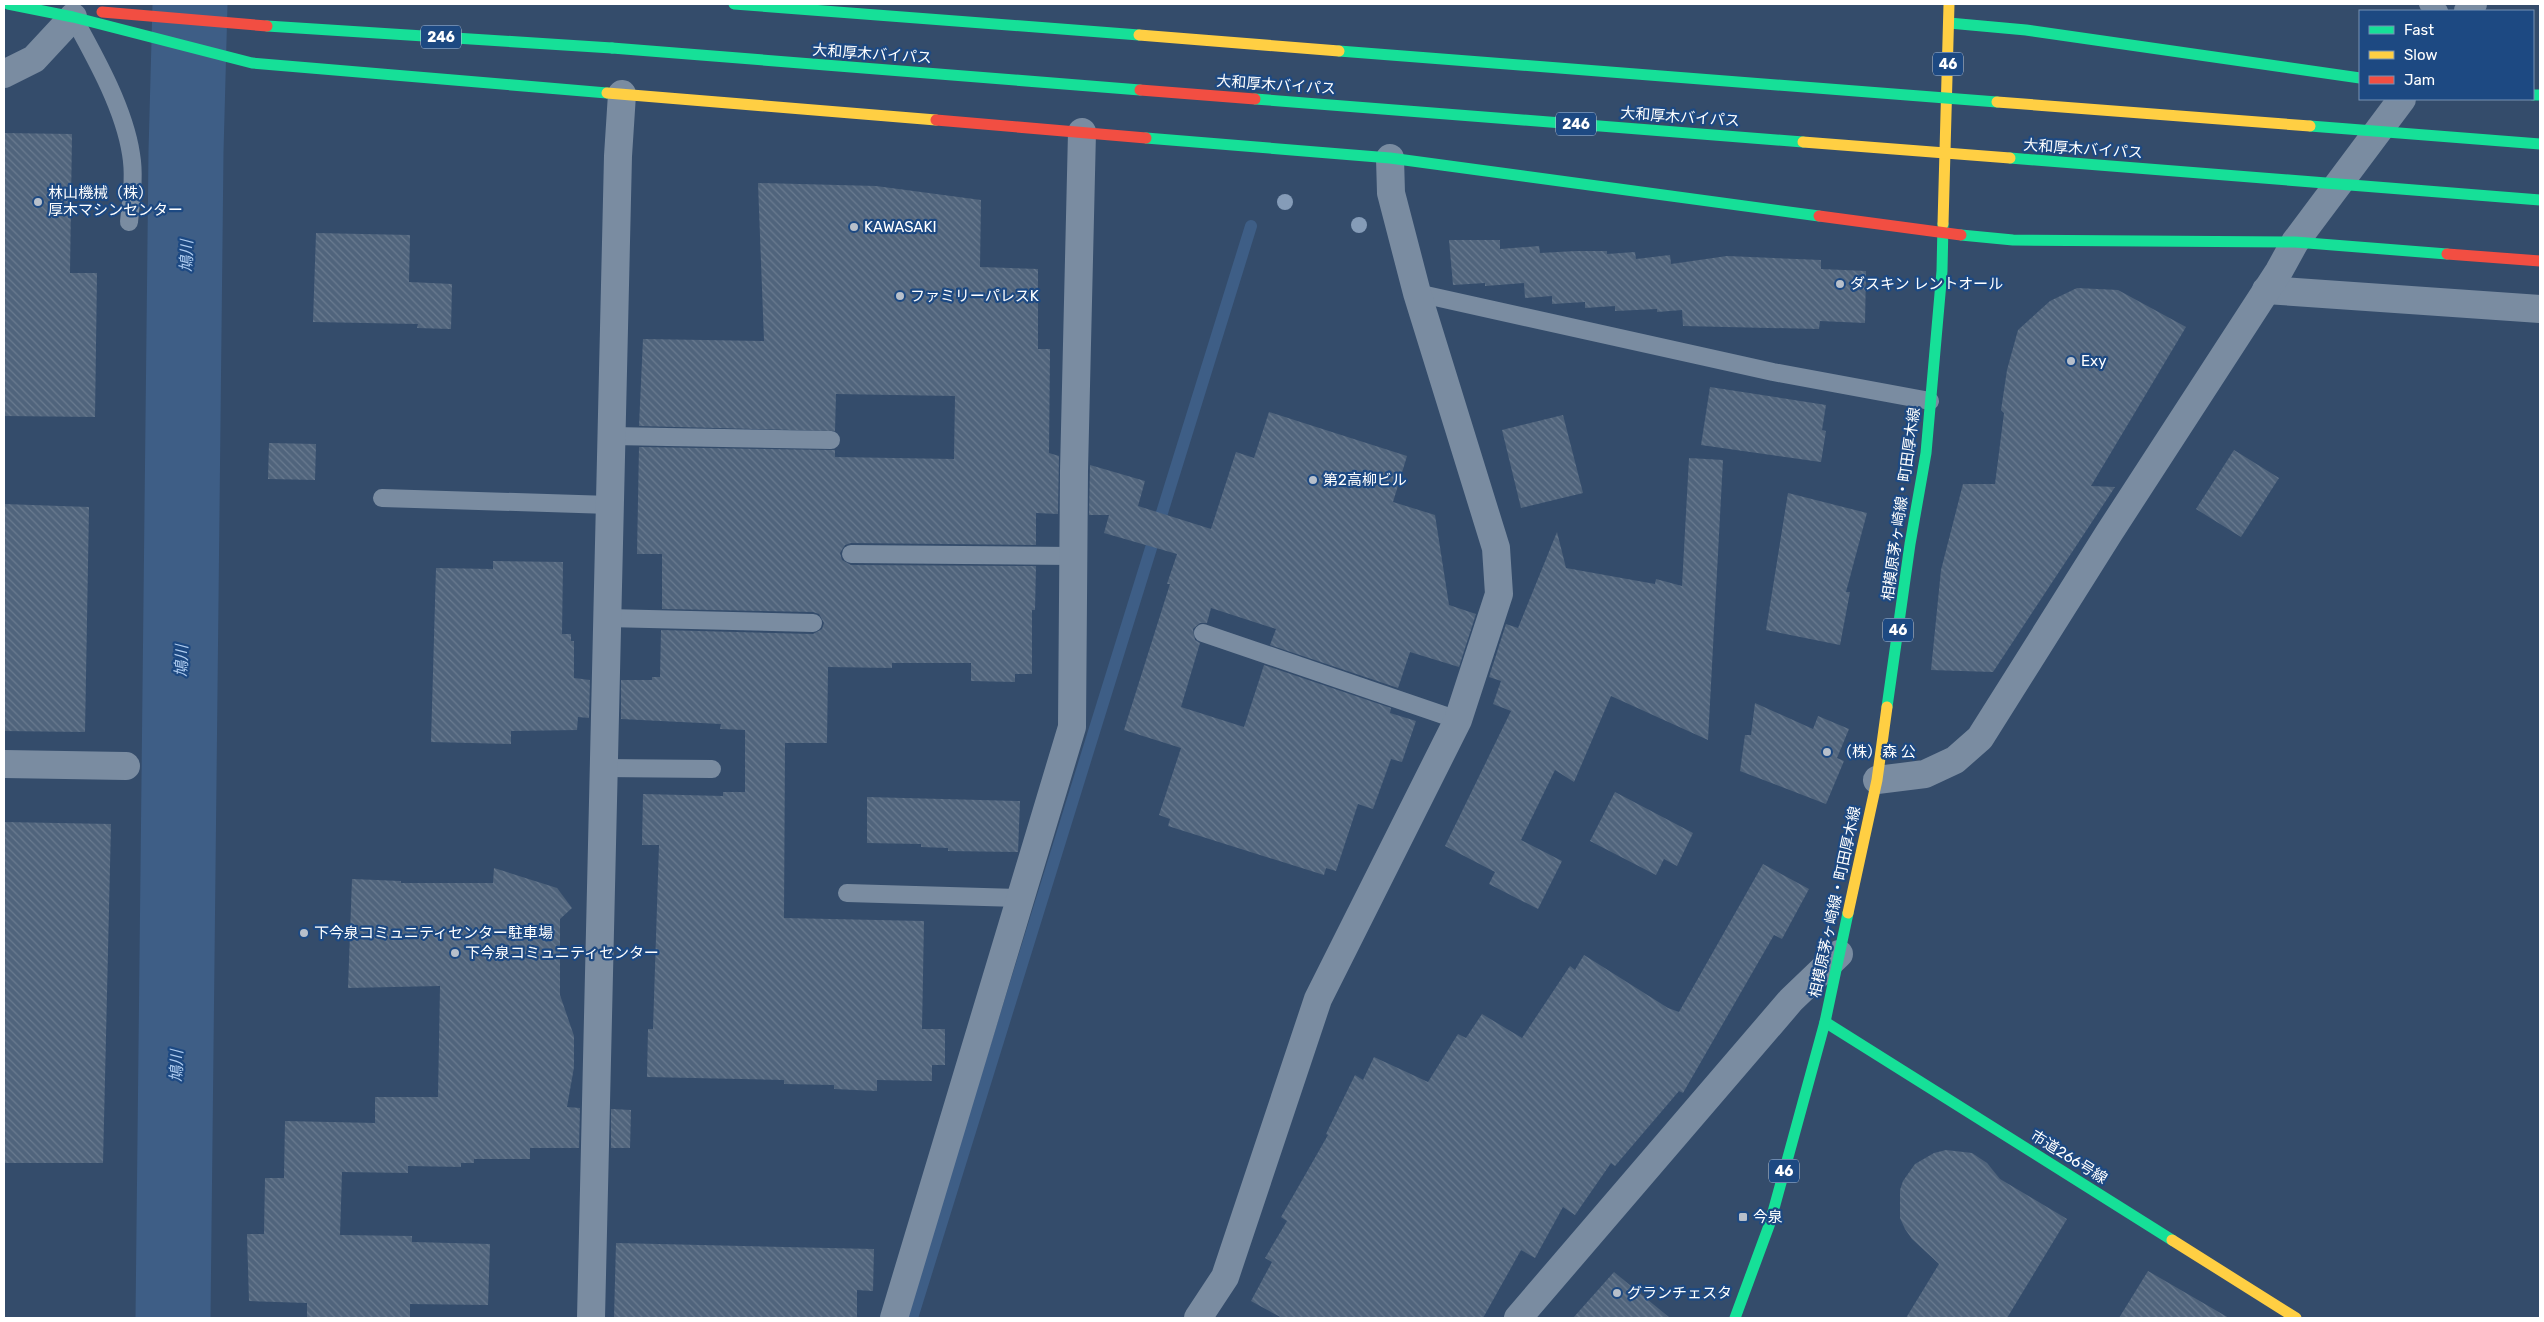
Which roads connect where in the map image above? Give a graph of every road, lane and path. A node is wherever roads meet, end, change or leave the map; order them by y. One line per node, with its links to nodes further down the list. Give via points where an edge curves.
1 (8, 4): 4 (main road); 13 (main road, 大和厚木バイパス / 246, bridge, via 269,26 612,48)
2 (734, 4): 11 (main road, bridge)
3 (1949, 4): 5 (main road, 相模原茅ヶ崎線・町田厚木線 / 46)
4 (73, 17): 6 (street, via 34,59); 8 (main road, via 252,64); 14 (lane, via 102,72 131,154 133,184)
5 (1949, 23): 7 (main road, via 2026,30); 15 (main road, 相模原茅ヶ崎線・町田厚木線 / 46)
6 (4, 74)
7 (2359, 78)
8 (622, 94): 10 (main road); 22 (street)
9 (2401, 100): 16 (street)
10 (1082, 132): 12 (main road); 27 (street)
11 (2540, 144)
12 (1390, 158): 15 (main road); 19 (street, via 1391,194)
13 (2540, 200)
14 (129, 222)
15 (1944, 233): 16 (main road, via 2013,240); 21 (main road, 相模原茅ヶ崎線・町田厚木線 / 46)
16 (2295, 242): 17 (main road); 18 (street)
17 (2540, 261)
18 (2266, 290): 20 (street); 36 (street, via 1980,738 1955,760 1925,774)
19 (1417, 292): 21 (lane, via 1773,372); 31 (street, via 1496,548 1499,594)
20 (2540, 309)
21 (1930, 401): 36 (main road, 相模原茅ヶ崎線・町田厚木線 / 46, via 1926,453)
22 (612, 436): 23 (lane); 25 (street)
23 (831, 440)
24 (382, 498): 25 (lane)
25 (610, 505): 28 (street)
26 (851, 554): 27 (lane)
27 (1073, 556): 38 (street, via 1072,727)
28 (607, 618): 29 (lane); 34 (street)
29 (813, 624)
30 (1203, 633): 31 (lane)
31 (1458, 720): 44 (street, via 1318,999 1225,1277)
32 (4, 764): 33 (street)
33 (126, 766)
34 (603, 768): 35 (lane); 42 (street)
35 (712, 769)
36 (1877, 780): 39 (main road, 相模原茅ヶ崎線・町田厚木線 / 46)
37 (848, 893): 38 (lane)
38 (1020, 898): 43 (street)
39 (1839, 954): 40 (main road, 相模原茅ヶ崎線・町田厚木線 / 46); 45 (street, via 1791,1000)
40 (1825, 1022): 41 (main road, 市道266号線); 46 (main road, 相模原茅ヶ崎線・町田厚木線 / 46, via 1770,1223)
41 (2291, 1317)
42 (591, 1318)
43 (894, 1318)
44 (1198, 1318)
45 (1518, 1318)
46 (1735, 1318)

